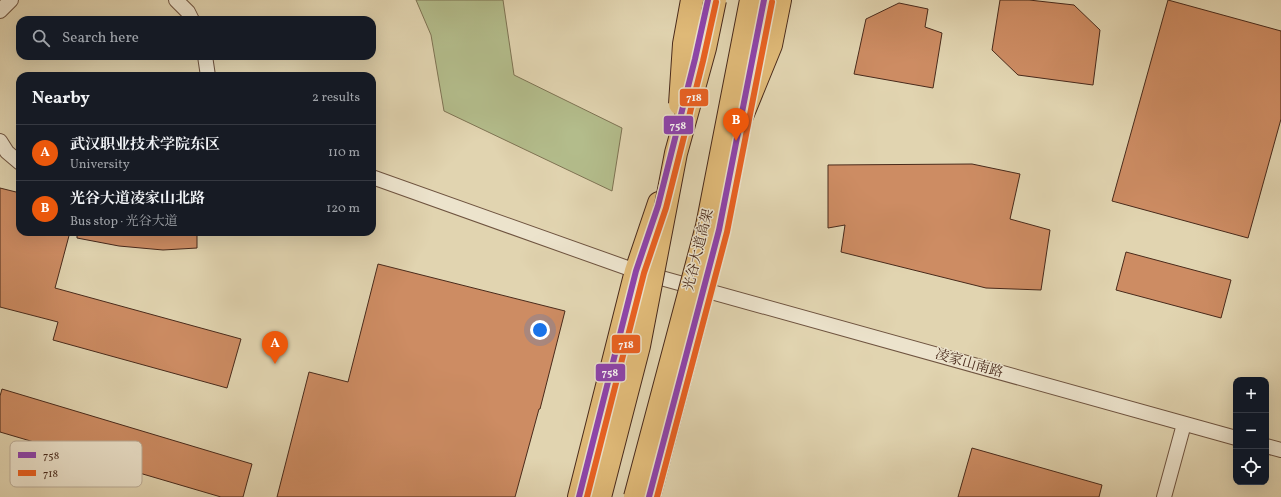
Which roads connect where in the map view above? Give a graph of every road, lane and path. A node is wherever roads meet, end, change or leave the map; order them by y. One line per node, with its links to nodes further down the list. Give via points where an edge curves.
1 (11, 0): 9 (street)
2 (176, 0): 10 (street)
3 (692, 0): 15 (main road, bridge, via 684,44)
4 (708, 0): 18 (main road, via 658,206)
5 (715, 0): 15 (main road, bridge, via 706,48)
6 (751, 0): 26 (main road, 光谷大道高架, bridge, via 706,226)
7 (764, 0): 13 (main road)
8 (780, 0): 13 (main road, via 771,46)
9 (0, 11)
10 (190, 16)
11 (206, 60): 12 (street)
12 (207, 72)
13 (740, 121): 19 (main road, via 719,230)
14 (0, 141): 16 (street, via 7,152)
15 (676, 153): 25 (main road, bridge, via 639,346)
16 (16, 159)
17 (376, 178): 18 (street, 凌家山南路)
18 (636, 271): 19 (street, 凌家山南路); 24 (main road)
19 (703, 290): 20 (street, 凌家山南路); 27 (main road)
20 (1184, 424): 21 (street, 凌家山南路); 28 (street)
21 (1233, 437)
22 (1269, 447): 23 (street)
23 (1281, 450)
24 (579, 497)
25 (600, 497)
26 (635, 497)
27 (649, 497)
28 (1164, 497)

